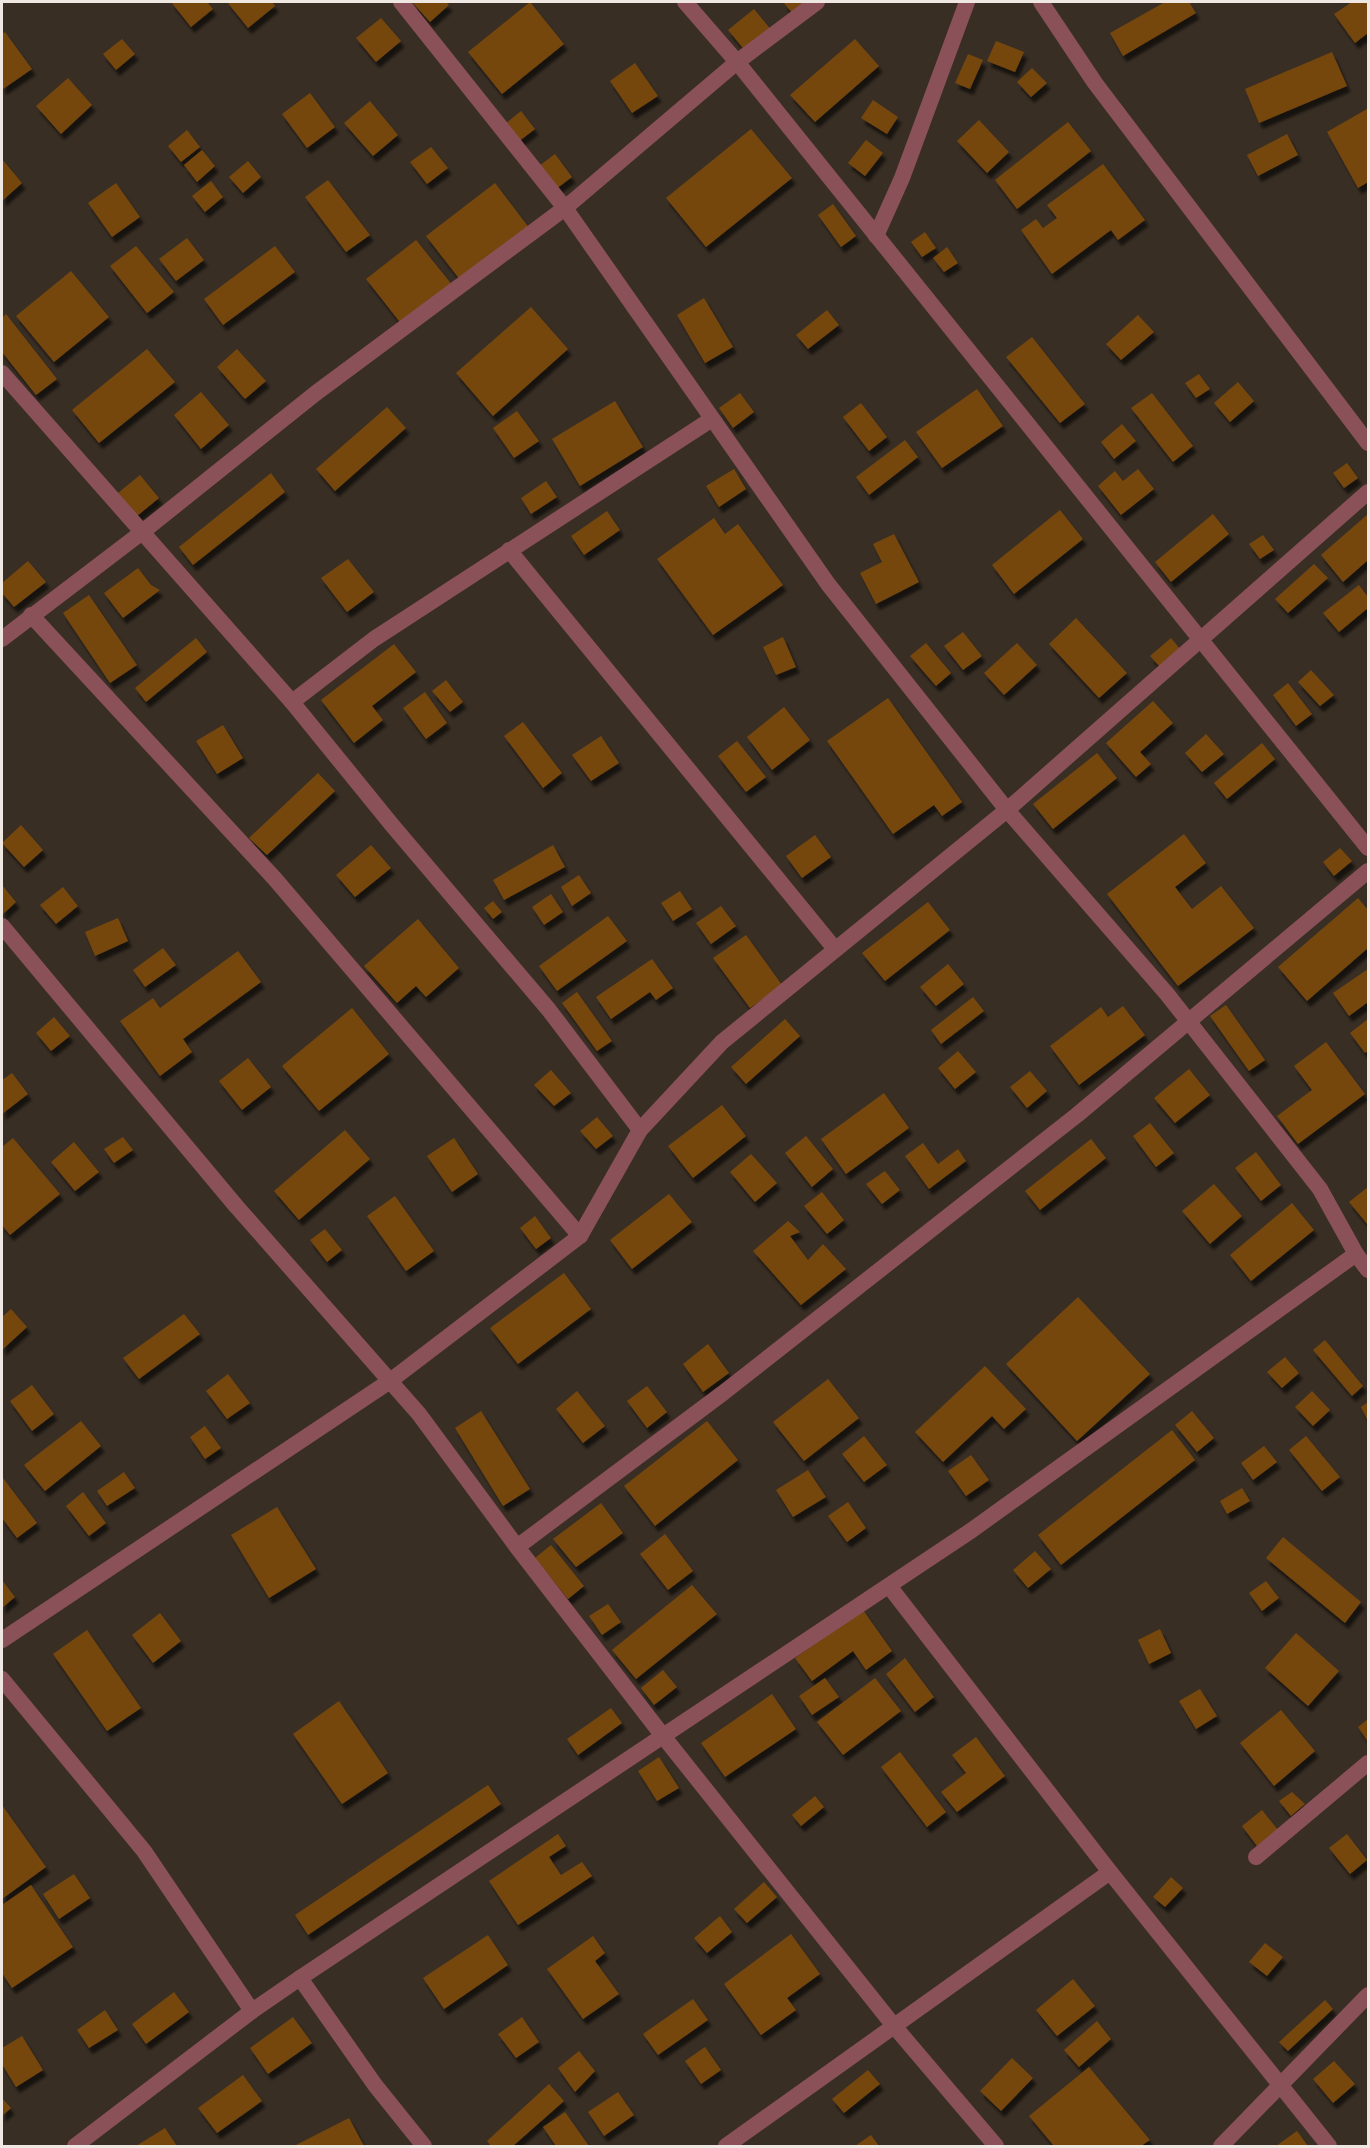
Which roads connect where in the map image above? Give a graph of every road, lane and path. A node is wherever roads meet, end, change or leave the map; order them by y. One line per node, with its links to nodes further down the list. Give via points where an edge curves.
1 (401, 2): 7 (street)
2 (685, 2): 6 (street)
3 (817, 2): 6 (street)
4 (967, 2): 8 (street, via 902,178)
5 (1041, 2): 11 (street, via 1095,83)
6 (737, 62): 7 (street); 8 (street)
7 (565, 208): 10 (street); 13 (street, via 316,393)
8 (876, 236): 17 (street)
9 (2, 373): 13 (street)
10 (712, 419): 14 (street); 19 (street, via 828,584)
11 (1368, 443)
12 (1368, 492): 17 (street)
13 (141, 533): 15 (street); 18 (street)
14 (509, 550): 18 (street, via 374,639); 23 (street)
15 (31, 615): 16 (street); 26 (street, via 275,879)
16 (2, 639)
17 (1201, 639): 19 (street); 20 (street)
18 (291, 702): 25 (street, via 549,1010)
19 (1006, 810): 23 (street); 24 (street)
20 (1368, 848)
21 (1368, 871): 24 (street)
22 (2, 926): 29 (street, via 236,1206)
23 (835, 949): 25 (street, via 722,1042)
24 (1188, 1021): 27 (street, via 1320,1189); 30 (street, via 1077,1115 723,1393)
25 (640, 1130): 26 (street)
26 (580, 1236): 29 (street)
27 (1356, 1254): 28 (street); 31 (street)
28 (1368, 1270)
29 (390, 1381): 30 (street, via 419,1414); 32 (street)
30 (517, 1548): 34 (street)
31 (889, 1586): 34 (street); 37 (street)
32 (2, 1640)
33 (2, 1679): 40 (street, via 144,1851)
34 (663, 1736): 38 (street); 41 (street)
35 (1368, 1763): 36 (street)
36 (1256, 1857)
37 (1110, 1872): 41 (street); 42 (street)
38 (300, 1978): 40 (street); 44 (street)
39 (1368, 1995): 42 (street)
40 (252, 2011): 43 (street)
41 (894, 2026): 45 (street); 46 (street)
42 (1280, 2086): 47 (street); 48 (street)
43 (75, 2146)
44 (423, 2146)
45 (726, 2146)
46 (996, 2146)
47 (1221, 2146)
48 (1329, 2146)

